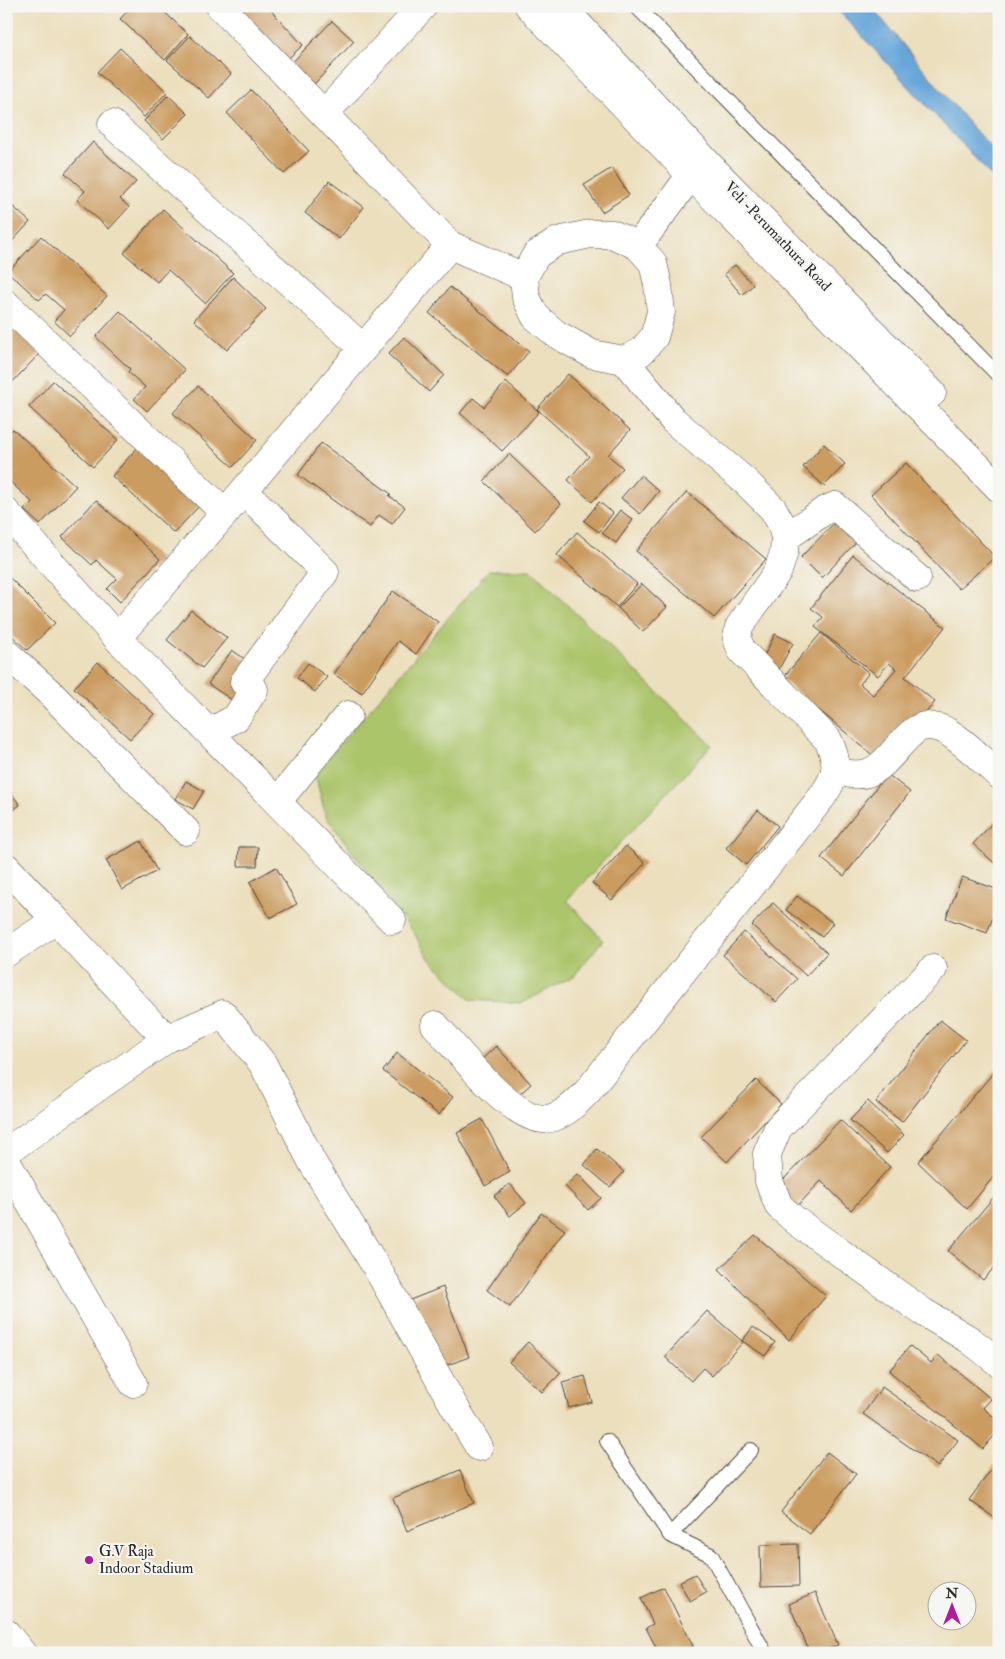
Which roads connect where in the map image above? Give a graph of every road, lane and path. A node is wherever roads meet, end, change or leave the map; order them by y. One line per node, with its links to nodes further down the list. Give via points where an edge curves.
1 (220, 6): 6 (street)
2 (423, 6): 6 (street)
3 (529, 6): 8 (street)
4 (561, 6): 16 (street, Veli -Perumathura Road, via 711,167)
5 (636, 6): 15 (lane)
6 (324, 114): 9 (street)
7 (112, 124): 13 (street)
8 (691, 175): 10 (street); 17 (street)
9 (450, 245): 11 (street); 13 (street)
10 (638, 246): 11 (street, via 612,234 590,234 558,241 536,255); 14 (street, via 652,264 661,312 654,337 641,352)
11 (524, 277): 14 (street, via 526,297 535,316 556,334 592,354)
12 (6, 304): 20 (street)
13 (363, 348): 18 (street)
14 (624, 360): 21 (street, via 673,420 773,509 782,525)
15 (999, 376)
16 (999, 462)
17 (999, 488)
18 (244, 491): 20 (street); 26 (street, via 325,572 244,682 254,690 236,718)
19 (6, 512): 23 (street)
20 (226, 513): 23 (street)
21 (784, 538): 22 (street, via 835,506); 27 (street, via 784,552 778,571 739,627 737,639 742,651 828,740)
22 (917, 578)
23 (117, 638): 26 (street)
24 (6, 653): 30 (street)
25 (348, 715): 29 (street)
26 (210, 732): 29 (street)
27 (841, 767): 28 (street, via 872,772 912,733 924,726 951,734); 36 (street, via 822,797 587,1092 558,1116 539,1118 516,1108 494,1090)
28 (999, 775)
29 (277, 802): 33 (street)
30 (186, 831)
31 (6, 867): 32 (street)
32 (56, 920): 34 (street); 37 (street)
33 (392, 920)
34 (6, 953)
35 (933, 969): 40 (street, via 778,1128 767,1154 768,1181 780,1206 796,1222)
36 (435, 1025)
37 (168, 1038): 38 (street); 43 (street, via 222,1014 263,1064 312,1162)
38 (6, 1152)
39 (6, 1161): 41 (street)
40 (999, 1363)
41 (133, 1383)
42 (607, 1441): 45 (lane)
43 (479, 1446)
44 (751, 1450): 45 (lane)
45 (670, 1535): 48 (lane, via 711,1555)
46 (6, 1633): 47 (street)
47 (22, 1653)
48 (765, 1653)

